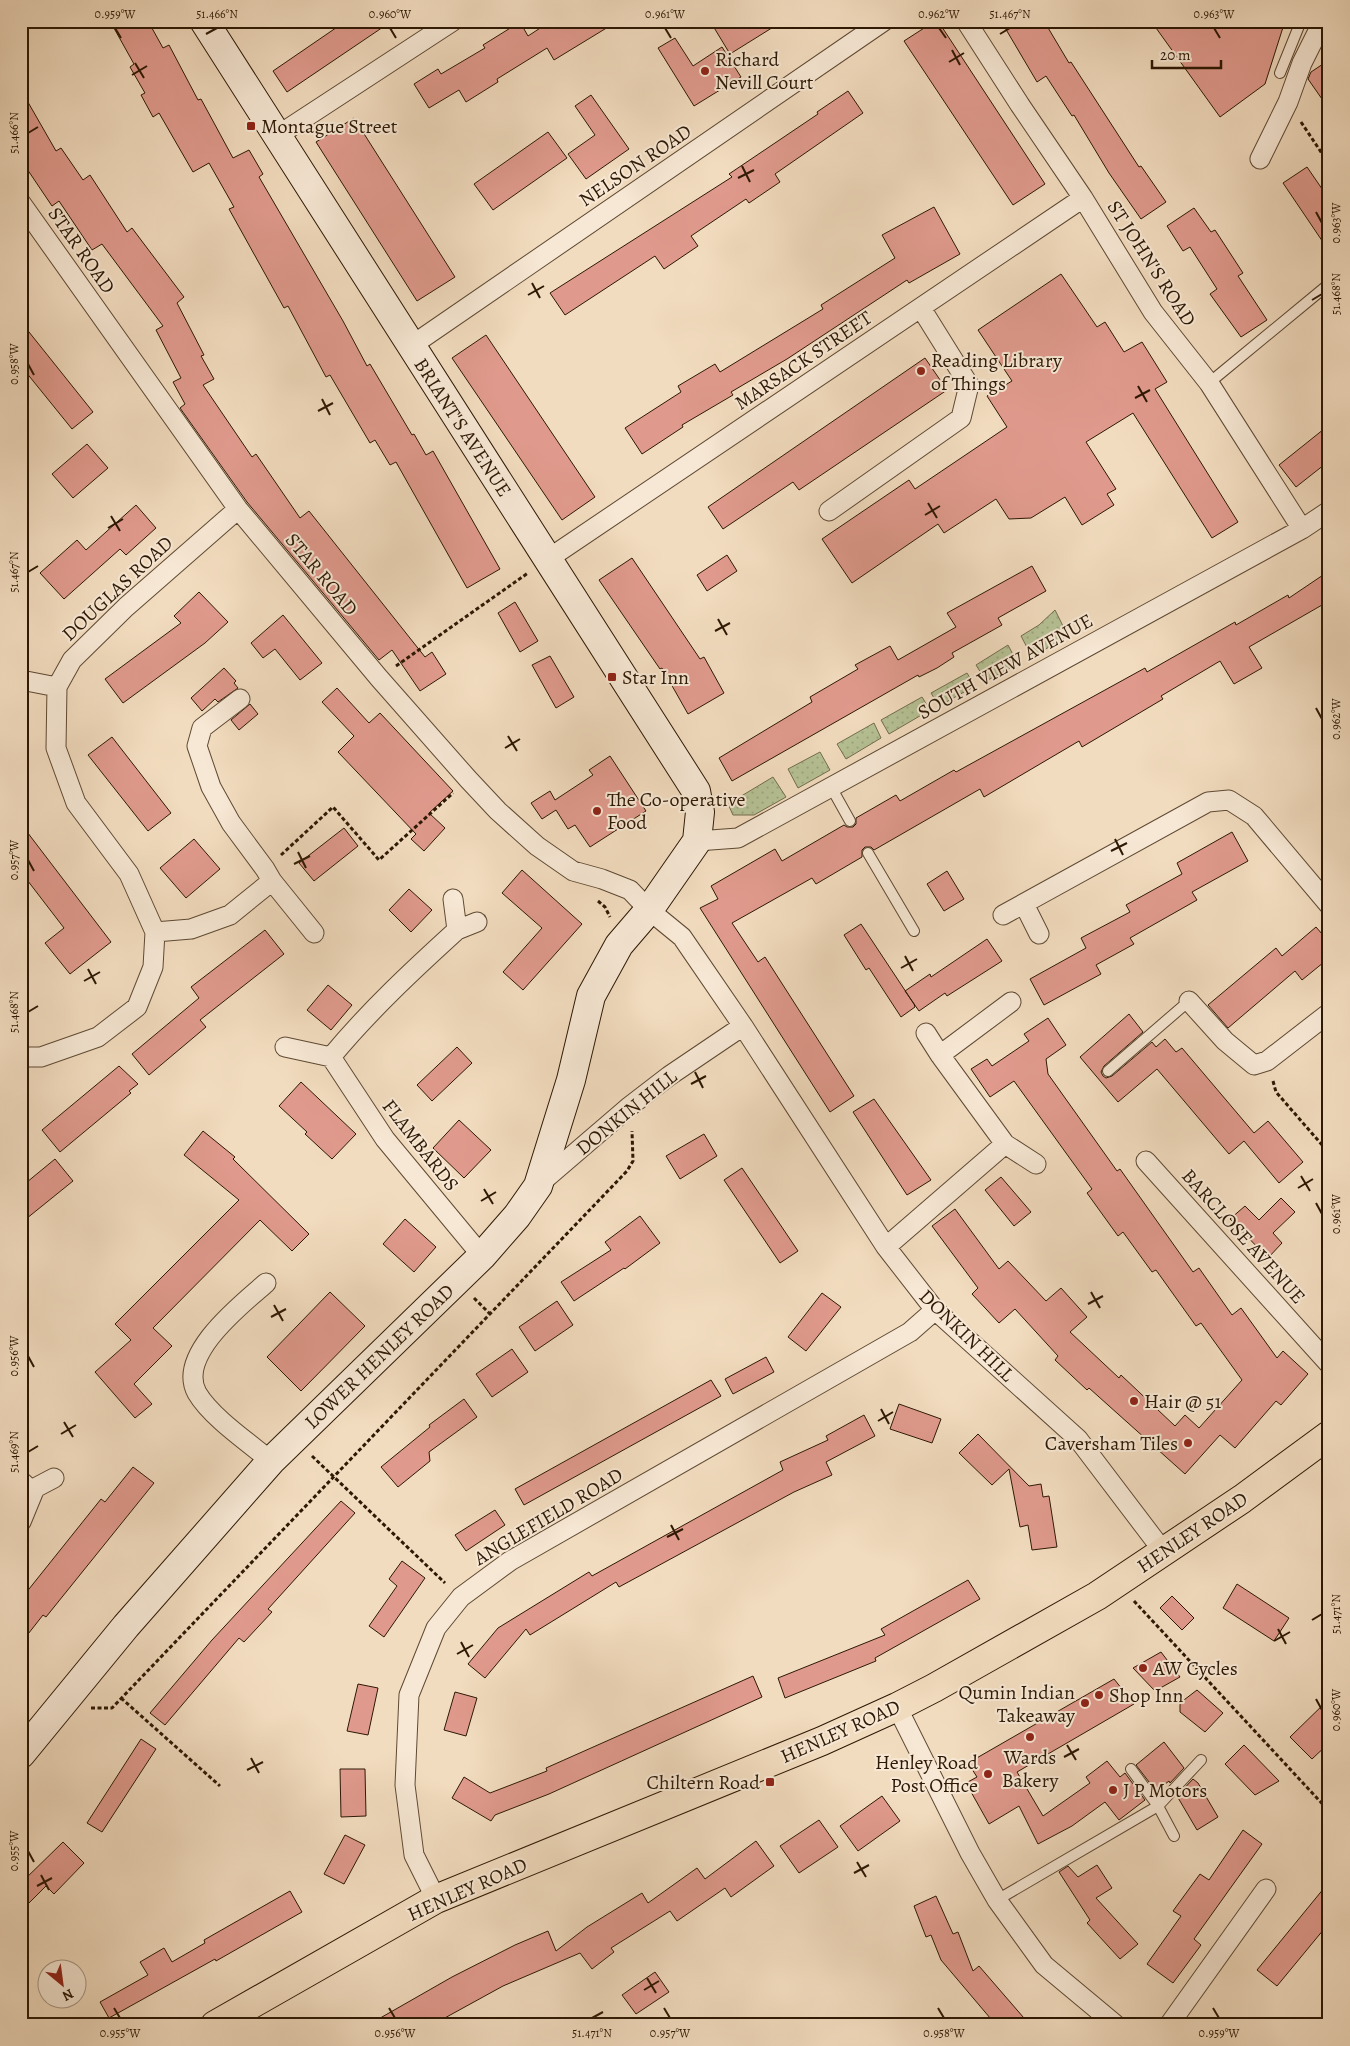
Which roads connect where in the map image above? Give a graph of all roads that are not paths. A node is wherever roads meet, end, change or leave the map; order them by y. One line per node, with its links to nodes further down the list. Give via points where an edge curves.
1 (204, 21): 8 (main road, BRIANT'S AVENUE)
2 (453, 21): 8 (street)
3 (884, 21): 14 (street, NELSON ROAD)
4 (966, 21): 10 (street, ST JOHN'S ROAD)
5 (1301, 21): 7 (lane)
6 (1323, 21): 9 (street)
7 (1280, 73)
8 (277, 136): 14 (main road, BRIANT'S AVENUE)
9 (1260, 159)
10 (1083, 198): 13 (street, MARSACK STREET); 15 (street, ST JOHN'S ROAD, via 1154,312)
11 (21, 203): 16 (street, STAR ROAD)
12 (1329, 284): 15 (lane)
13 (921, 308): 17 (street, via 969,385 961,418); 20 (street, MARSACK STREET)
14 (411, 346): 20 (main road, BRIANT'S AVENUE)
15 (1208, 383): 19 (street, ST JOHN'S ROAD)
16 (238, 509): 22 (street, DOUGLAS ROAD, via 126,607 72,660); 32 (street, STAR ROAD, via 379,678 498,811 537,846 573,872 630,890)
17 (829, 511)
18 (1329, 511): 19 (street, SOUTH VIEW AVENUE)
19 (1302, 529): 24 (street, SOUTH VIEW AVENUE)
20 (548, 559): 26 (main road, BRIANT'S AVENUE, via 696,791 700,812)
21 (21, 680): 22 (street)
22 (57, 688): 37 (street, DOUGLAS ROAD, via 56,748 76,804 129,874)
23 (240, 699): 28 (street, via 202,728 197,746 215,795)
24 (831, 787): 25 (lane); 26 (street, SOUTH VIEW AVENUE, via 738,838)
25 (850, 821)
26 (697, 840): 32 (main road)
27 (868, 854): 36 (lane)
28 (269, 875): 37 (street, via 230,915 191,929); 38 (street)
29 (453, 898): 35 (street)
30 (1024, 904): 31 (street, via 1208,802 1229,800 1254,816); 33 (street); 39 (street)
31 (1329, 905)
32 (649, 910): 43 (street, DONKIN HILL, via 682,937); 53 (main road, LOWER HENLEY ROAD, via 620,945 591,996 571,1080)
33 (1003, 915)
34 (478, 922): 35 (street)
35 (457, 930): 48 (street, via 380,1002)
36 (914, 931)
37 (155, 932): 47 (street, DOUGLAS ROAD, via 153,967 137,1007 98,1037 41,1057)
38 (314, 933)
39 (1039, 934)
40 (1189, 1001): 42 (street, via 1225,1041 1254,1065 1267,1061); 49 (lane)
41 (1010, 1002): 46 (street)
42 (1329, 1013)
43 (743, 1026): 53 (street, DONKIN HILL, via 630,1106); 54 (street, DONKIN HILL)
44 (926, 1033): 46 (street)
45 (285, 1047): 48 (street)
46 (940, 1056): 50 (street)
47 (21, 1057)
48 (331, 1057): 55 (street, FLAMBARDS, via 385,1139)
49 (1108, 1072)
50 (1005, 1144): 52 (street); 54 (street)
51 (1146, 1161): 58 (street, BARCLOSE AVENUE)
52 (1036, 1164)
53 (538, 1186): 55 (main road, LOWER HENLEY ROAD)
54 (886, 1247): 57 (street, DONKIN HILL)
55 (482, 1256): 60 (main road, LOWER HENLEY ROAD)
56 (266, 1283): 60 (street, via 225,1318 204,1346 193,1370 196,1392 206,1406)
57 (935, 1310): 65 (street, DONKIN HILL, via 1078,1439); 73 (street, ANGLEFIELD ROAD, via 910,1332 510,1561 461,1597 436,1628 408,1695 405,1785 414,1855)
58 (1329, 1364)
59 (1327, 1440): 65 (main road, HENLEY ROAD)
60 (271, 1461): 67 (main road, LOWER HENLEY ROAD, via 126,1626)
61 (21, 1475): 63 (lane)
62 (54, 1478): 63 (street)
63 (35, 1488): 64 (street)
64 (21, 1522)
65 (1163, 1551): 66 (main road, HENLEY ROAD, via 1050,1623)
66 (897, 1707): 73 (main road, HENLEY ROAD, via 822,1741); 74 (street)
67 (21, 1754)
68 (1201, 1760): 70 (lane)
69 (1131, 1770): 70 (lane)
70 (1158, 1806): 71 (lane); 74 (lane)
71 (1174, 1836)
72 (1266, 1889): 77 (street)
73 (436, 1899): 75 (main road, HENLEY ROAD)
74 (996, 1900): 76 (street, via 1044,1965)
75 (215, 2025)
76 (1116, 2025)
77 (1169, 2025)

